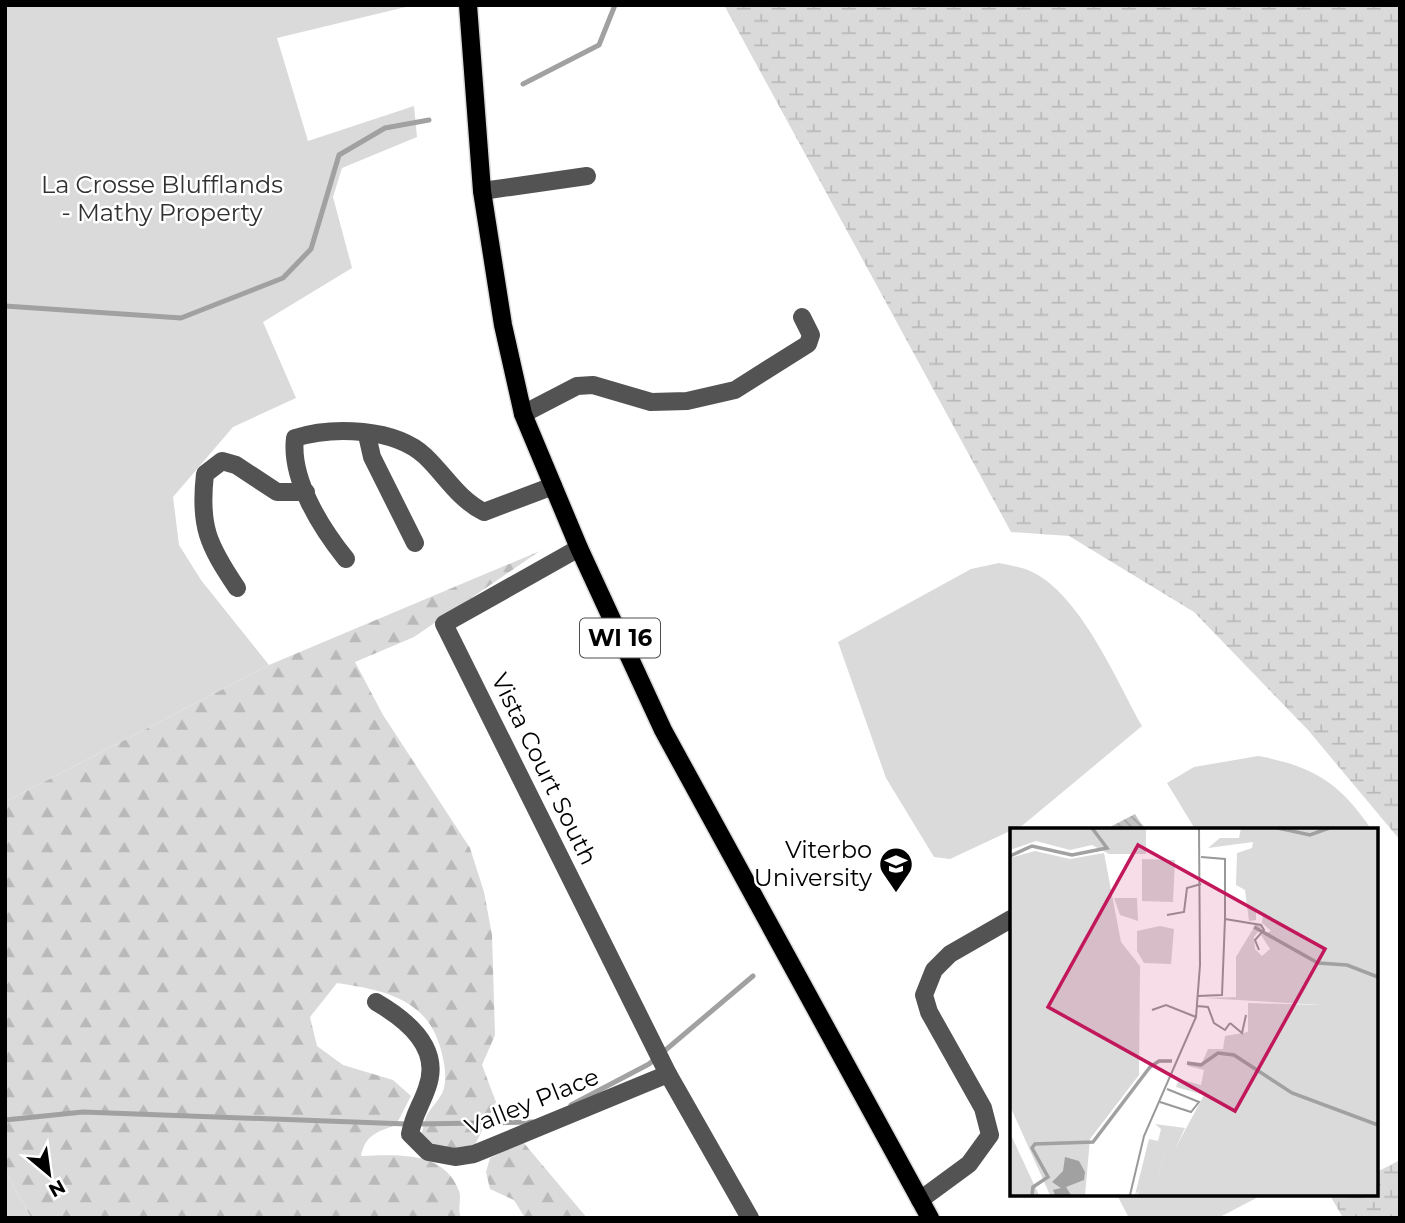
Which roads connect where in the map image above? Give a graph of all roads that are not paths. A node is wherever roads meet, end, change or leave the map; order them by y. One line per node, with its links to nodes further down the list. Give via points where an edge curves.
1 (468, 5): 3 (main road, WI 16)
2 (587, 176): 3 (street)
3 (481, 191): 5 (main road, WI 16)
4 (802, 317): 5 (street, via 811,335 808,344 735,390 687,401 651,402 593,385 577,386)
5 (523, 414): 7 (main road, WI 16)
6 (368, 435): 7 (street, via 399,439 424,456 466,503 484,512); 8 (street, via 312,433 295,438 293,456); 9 (street, via 372,457)
7 (553, 486): 10 (main road, WI 16)
8 (306, 492): 11 (street, via 330,540); 12 (street, via 277,492 222,461 205,474 201,510 216,556)
9 (415, 544)
10 (579, 548): 15 (street, Vista Court South, via 444,624); 16 (main road, WI 16, via 663,730)
11 (346, 559)
12 (237, 587)
13 (1010, 920): 16 (street, via 950,954 928,981 925,1004 983,1108 990,1135 969,1164)
14 (376, 1002): 15 (street, Valley Place, via 402,1017 428,1052 431,1073 410,1133 428,1152 441,1156 474,1154 508,1143)
15 (668, 1074): 17 (street)
16 (920, 1200): 18 (main road, WI 16)
17 (750, 1218)
18 (930, 1218)

